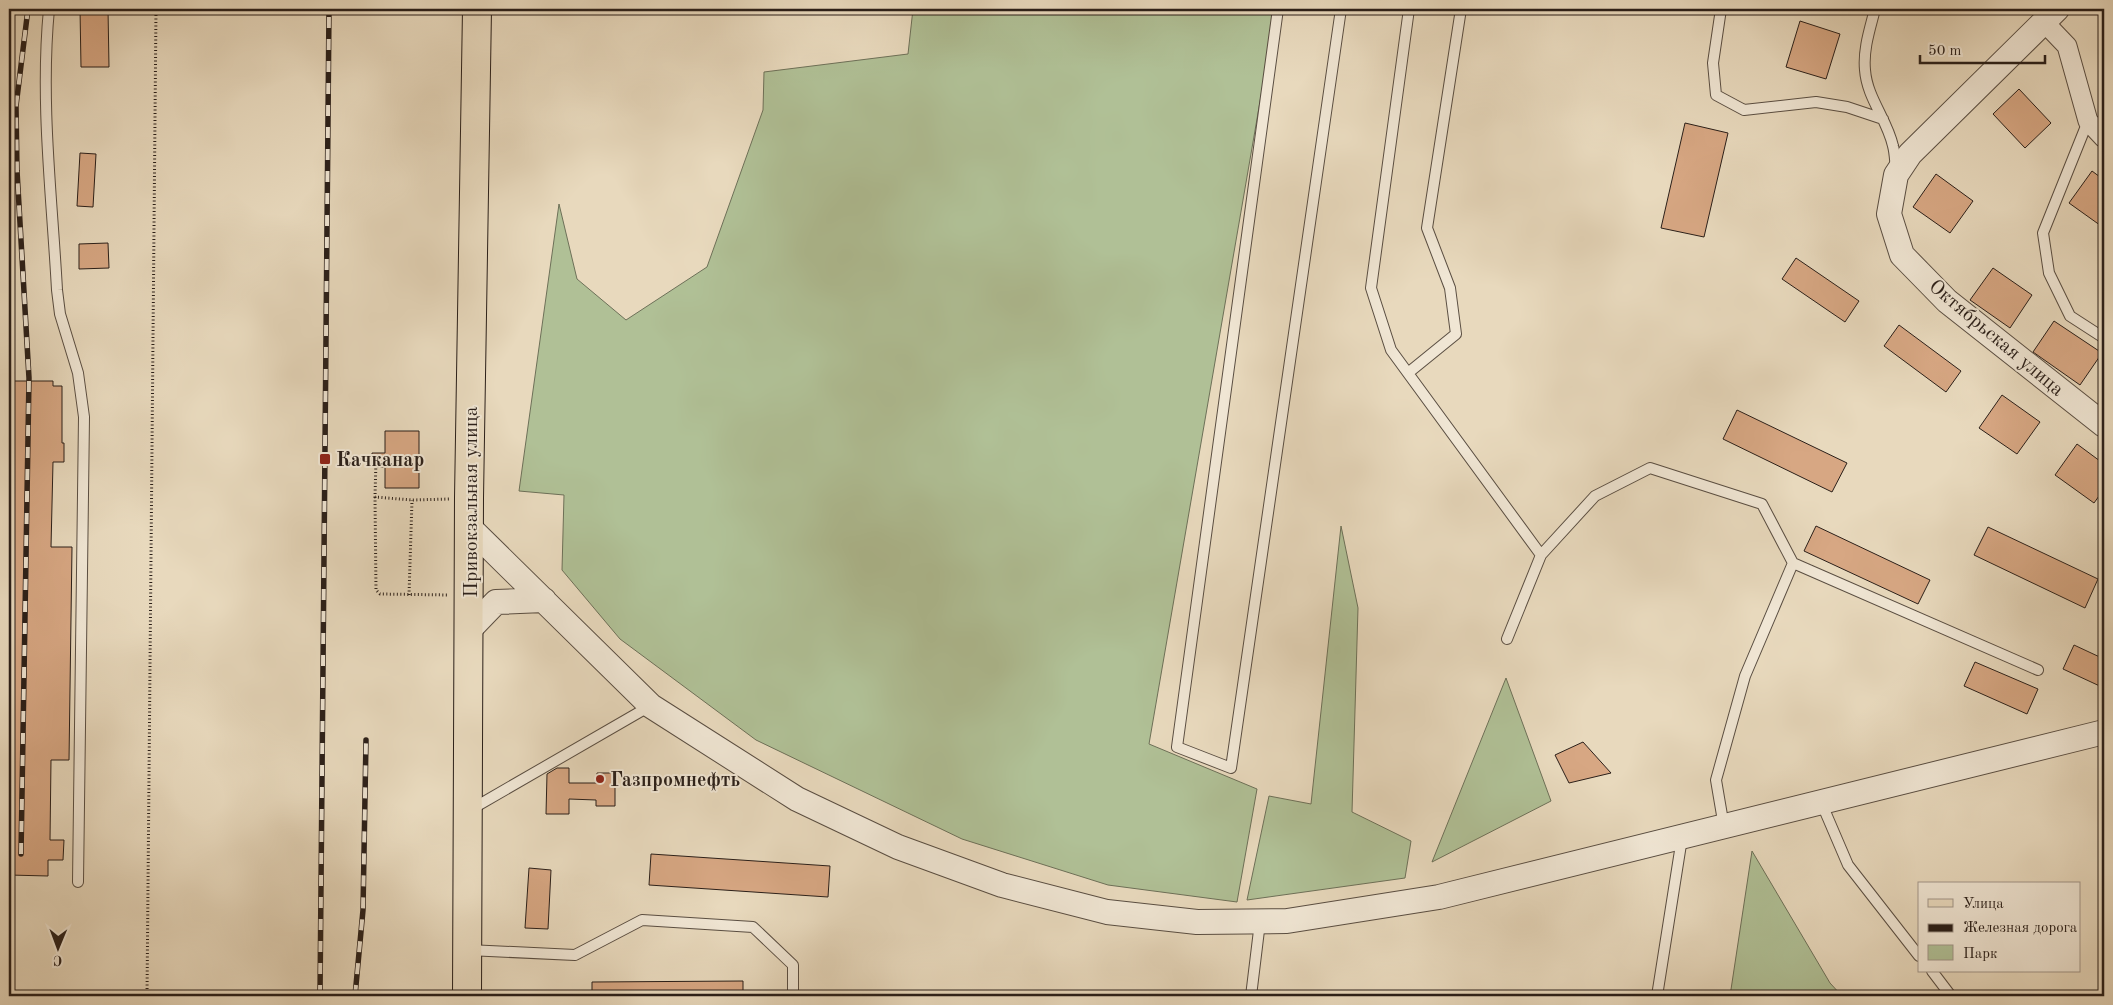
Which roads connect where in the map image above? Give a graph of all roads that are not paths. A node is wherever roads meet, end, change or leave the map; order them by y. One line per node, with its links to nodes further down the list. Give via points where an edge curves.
1 (49, 9): 30 (lane, via 46,88 57,290 64,331 78,373 84,417)
2 (477, 9): 17 (main road, Привокзальная улица)
3 (1278, 9): 4 (lane, via 1177,747 1231,768)
4 (1341, 9)
5 (1409, 9): 15 (lane, via 1371,288 1390,350)
6 (1461, 9): 15 (lane, via 1428,228 1450,288 1456,334)
7 (1721, 9): 10 (lane, via 1712,63 1716,95 1744,110 1816,102 1847,107)
8 (1875, 9): 10 (lane, via 1865,49 1865,71 1870,95)
9 (2050, 15): 11 (street, via 2067,46); 13 (street, via 1910,154)
10 (1883, 120): 13 (lane, via 1893,146)
11 (2088, 121): 12 (street); 14 (lane, via 2043,233 2049,273 2070,316)
12 (2104, 138)
13 (1896, 175): 16 (street, Октябрьская улица, via 1889,214 1902,254 1947,301)
14 (2104, 338)
15 (1408, 373): 18 (lane)
16 (2104, 425)
17 (470, 528): 20 (street); 21 (main road, Привокзальная улица)
18 (1541, 555): 19 (lane, via 1595,496 1650,468 1762,504); 22 (lane)
19 (1792, 563): 23 (lane); 28 (lane, via 1745,676 1716,780)
20 (544, 600): 21 (street, via 496,602); 24 (street)
21 (468, 630): 27 (main road, Привокзальная улица)
22 (1507, 639)
23 (2038, 670)
24 (651, 706): 27 (lane); 31 (street, via 797,799 898,846 1002,886 1107,912 1197,922)
25 (2104, 732): 26 (street)
26 (1821, 802): 28 (street); 33 (lane, via 1848,865)
27 (468, 812): 32 (main road, Привокзальная улица)
28 (1724, 827): 29 (street)
29 (1682, 838): 31 (street, via 1439,897 1286,921); 38 (lane)
30 (78, 882)
31 (1260, 922): 37 (lane)
32 (466, 950): 35 (main road, Привокзальная улица); 36 (lane, via 575,954 642,920 753,927 793,965)
33 (1918, 955)
34 (1933, 972): 39 (lane)
35 (467, 996)
36 (793, 996)
37 (1251, 996)
38 (1657, 996)
39 (1951, 996)

